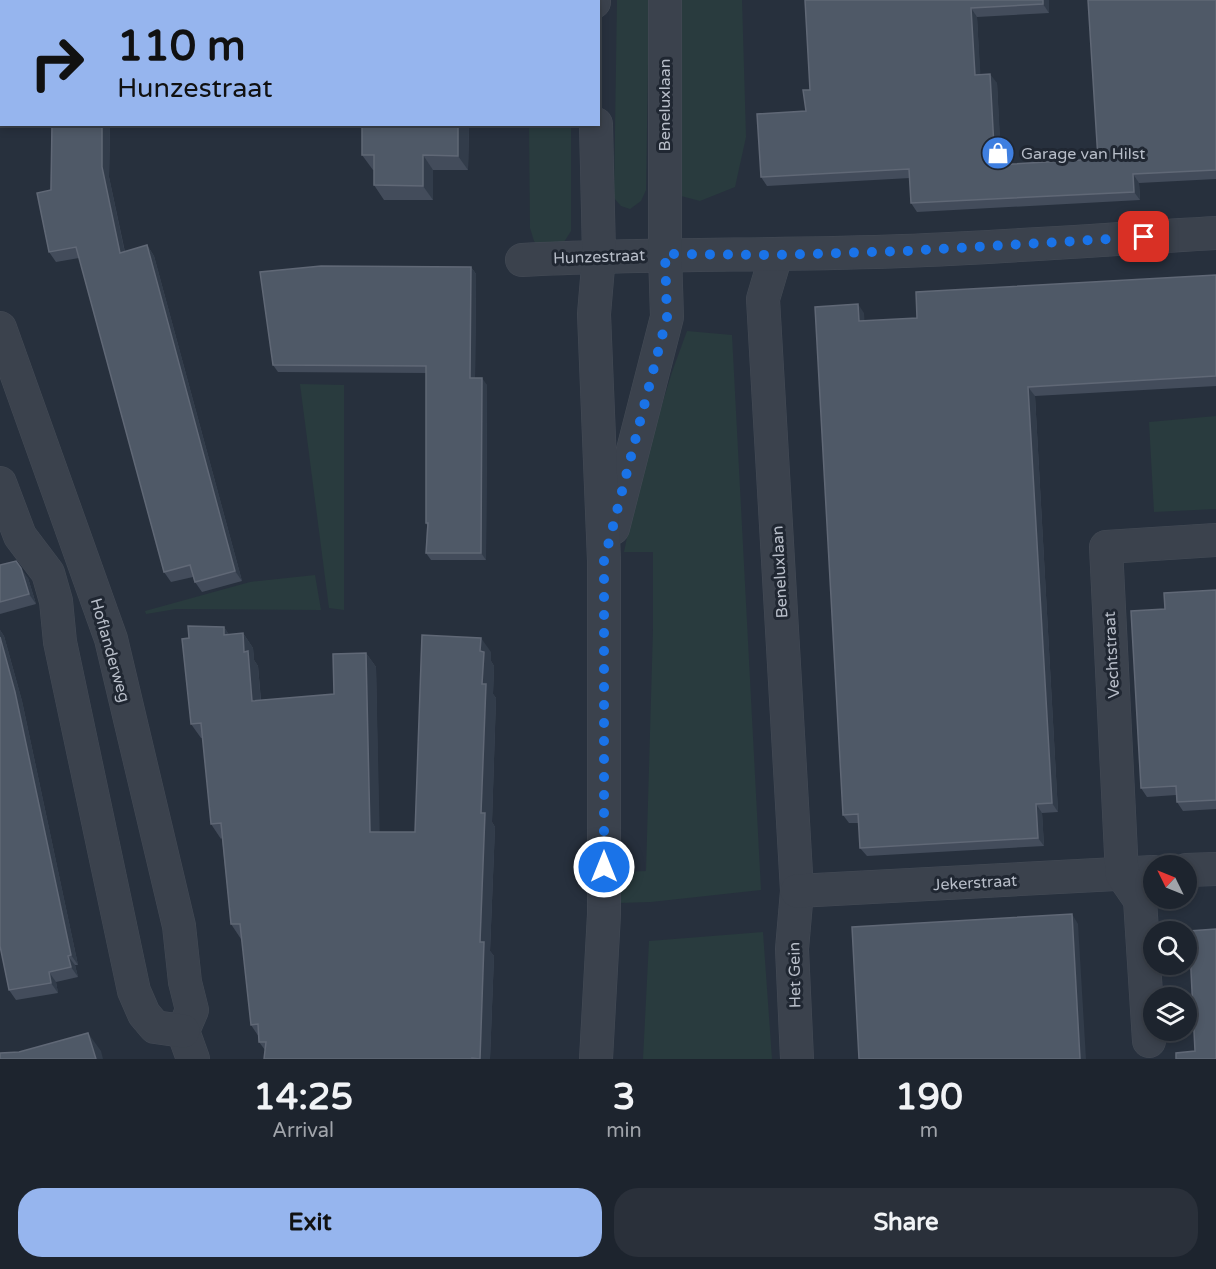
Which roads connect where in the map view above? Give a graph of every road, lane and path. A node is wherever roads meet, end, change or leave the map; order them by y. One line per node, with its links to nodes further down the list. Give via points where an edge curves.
1 (665, 0): 4 (street, Beneluxlaan)
2 (596, 126): 5 (street, Beneluxlaan)
3 (1216, 233): 6 (street, Hunzestraat)
4 (665, 254): 5 (street, Hunzestraat); 6 (street, Hunzestraat); 11 (street, Beneluxlaan, via 667,317)
5 (599, 255): 7 (street, Hunzestraat); 11 (street, Beneluxlaan, via 594,314)
6 (776, 255): 15 (street, Beneluxlaan, via 763,299)
7 (522, 260)
8 (0, 328): 16 (street, Hoflanderweg, via 111,639 179,926)
9 (0, 483): 18 (street, Hoflanderweg, via 20,536 48,573 56,601 60,642)
10 (1216, 540): 14 (street, Vechtstraat, via 1106,547)
11 (604, 561): 20 (street, Beneluxlaan, via 604,914)
12 (1216, 869): 13 (street)
13 (1197, 870)
14 (1138, 873): 15 (street, Jekerstraat); 17 (street)
15 (797, 891): 21 (street, Het Gein, via 792,949)
16 (184, 982): 18 (street, via 158,983); 19 (street, Hoflanderweg, via 192,1011)
17 (1146, 987)
18 (139, 1002): 19 (street, Hoflanderweg, via 155,1027)
19 (188, 1045)
20 (596, 1059)
21 (797, 1059)

